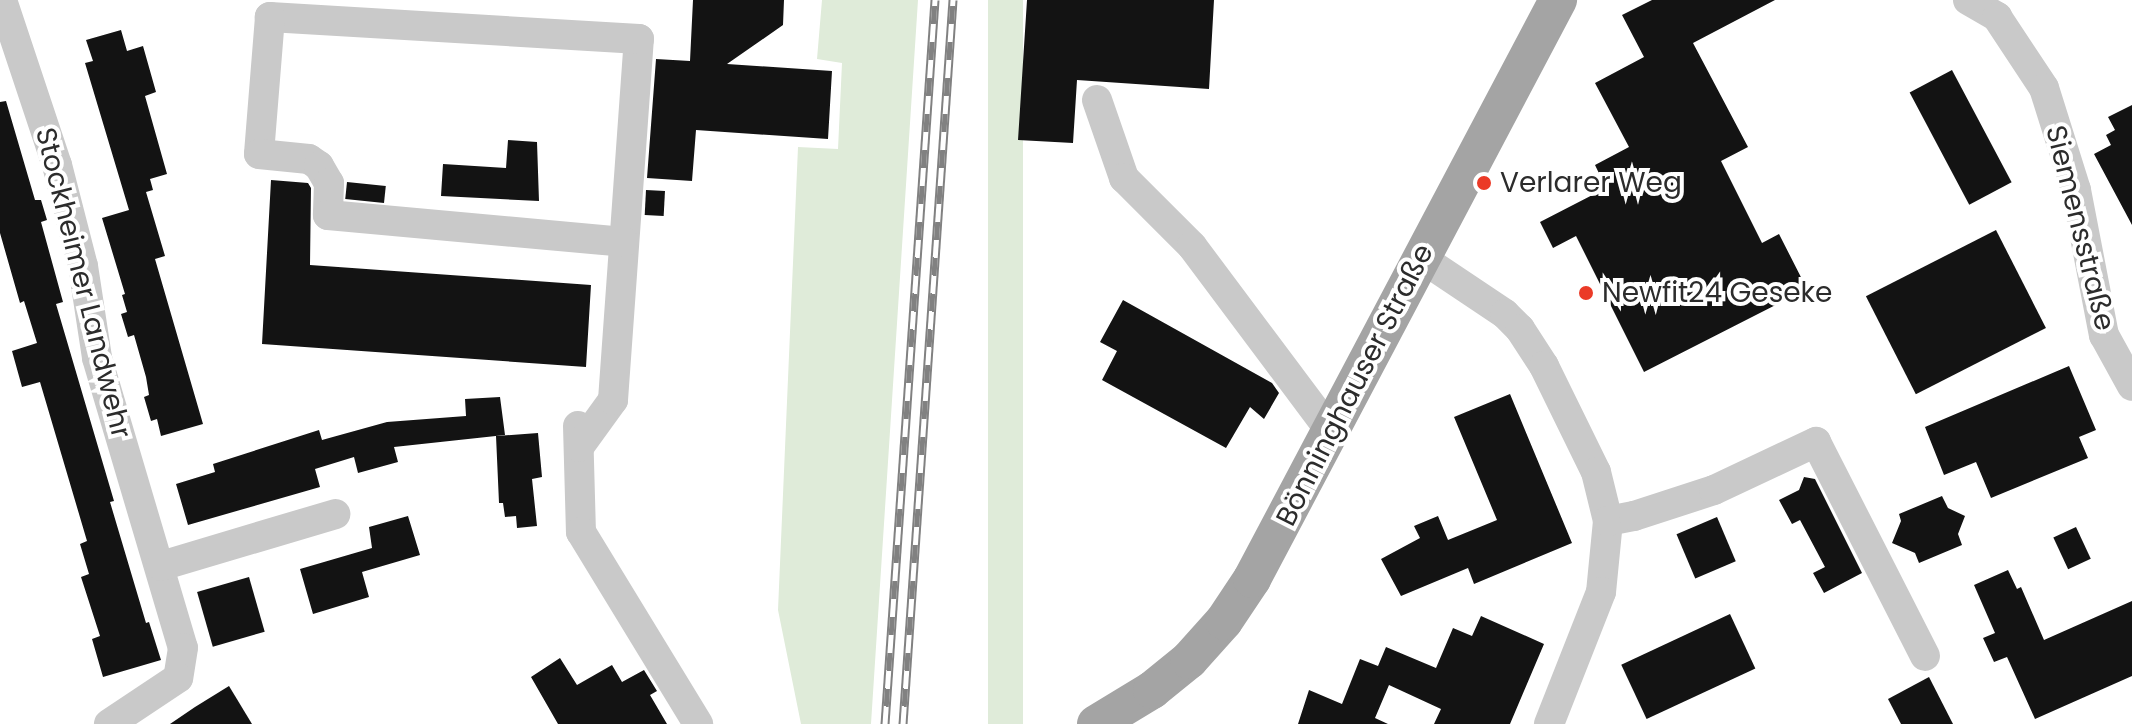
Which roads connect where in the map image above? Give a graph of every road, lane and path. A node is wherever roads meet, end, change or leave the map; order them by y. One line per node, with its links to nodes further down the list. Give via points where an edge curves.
1 (2, 0): 13 (street, Stockheimer Landwehr, via 57,165 83,266 97,358)
2 (1558, 0): 6 (main road, Bönninghauser Straße)
3 (1968, 0): 7 (street, Siemensstraße, via 1997,17 2044,88 2076,190 2104,335)
4 (1097, 100): 9 (street, via 1124,178 1192,246)
5 (624, 242): 5 (street, via 639,39 270,17 259,154 309,159 319,166 329,183 328,215); 10 (street, via 613,400)
6 (1420, 257): 9 (main road, Bönninghauser Straße); 12 (street, via 1505,314 1527,339 1585,447)
7 (2132, 386)
8 (577, 415): 10 (street)
9 (1331, 432): 17 (main road, Bönninghauser Straße, via 1277,537 1224,621 1152,690)
10 (579, 447): 16 (street, via 581,532)
11 (335, 514): 13 (street)
12 (1608, 521): 14 (street, via 1714,490 1816,442); 18 (street, via 1601,592)
13 (161, 566): 15 (street, Stockheimer Landwehr, via 183,648 178,678)
14 (1925, 656)
15 (109, 724)
16 (698, 724)
17 (1096, 724)
18 (1549, 724)

